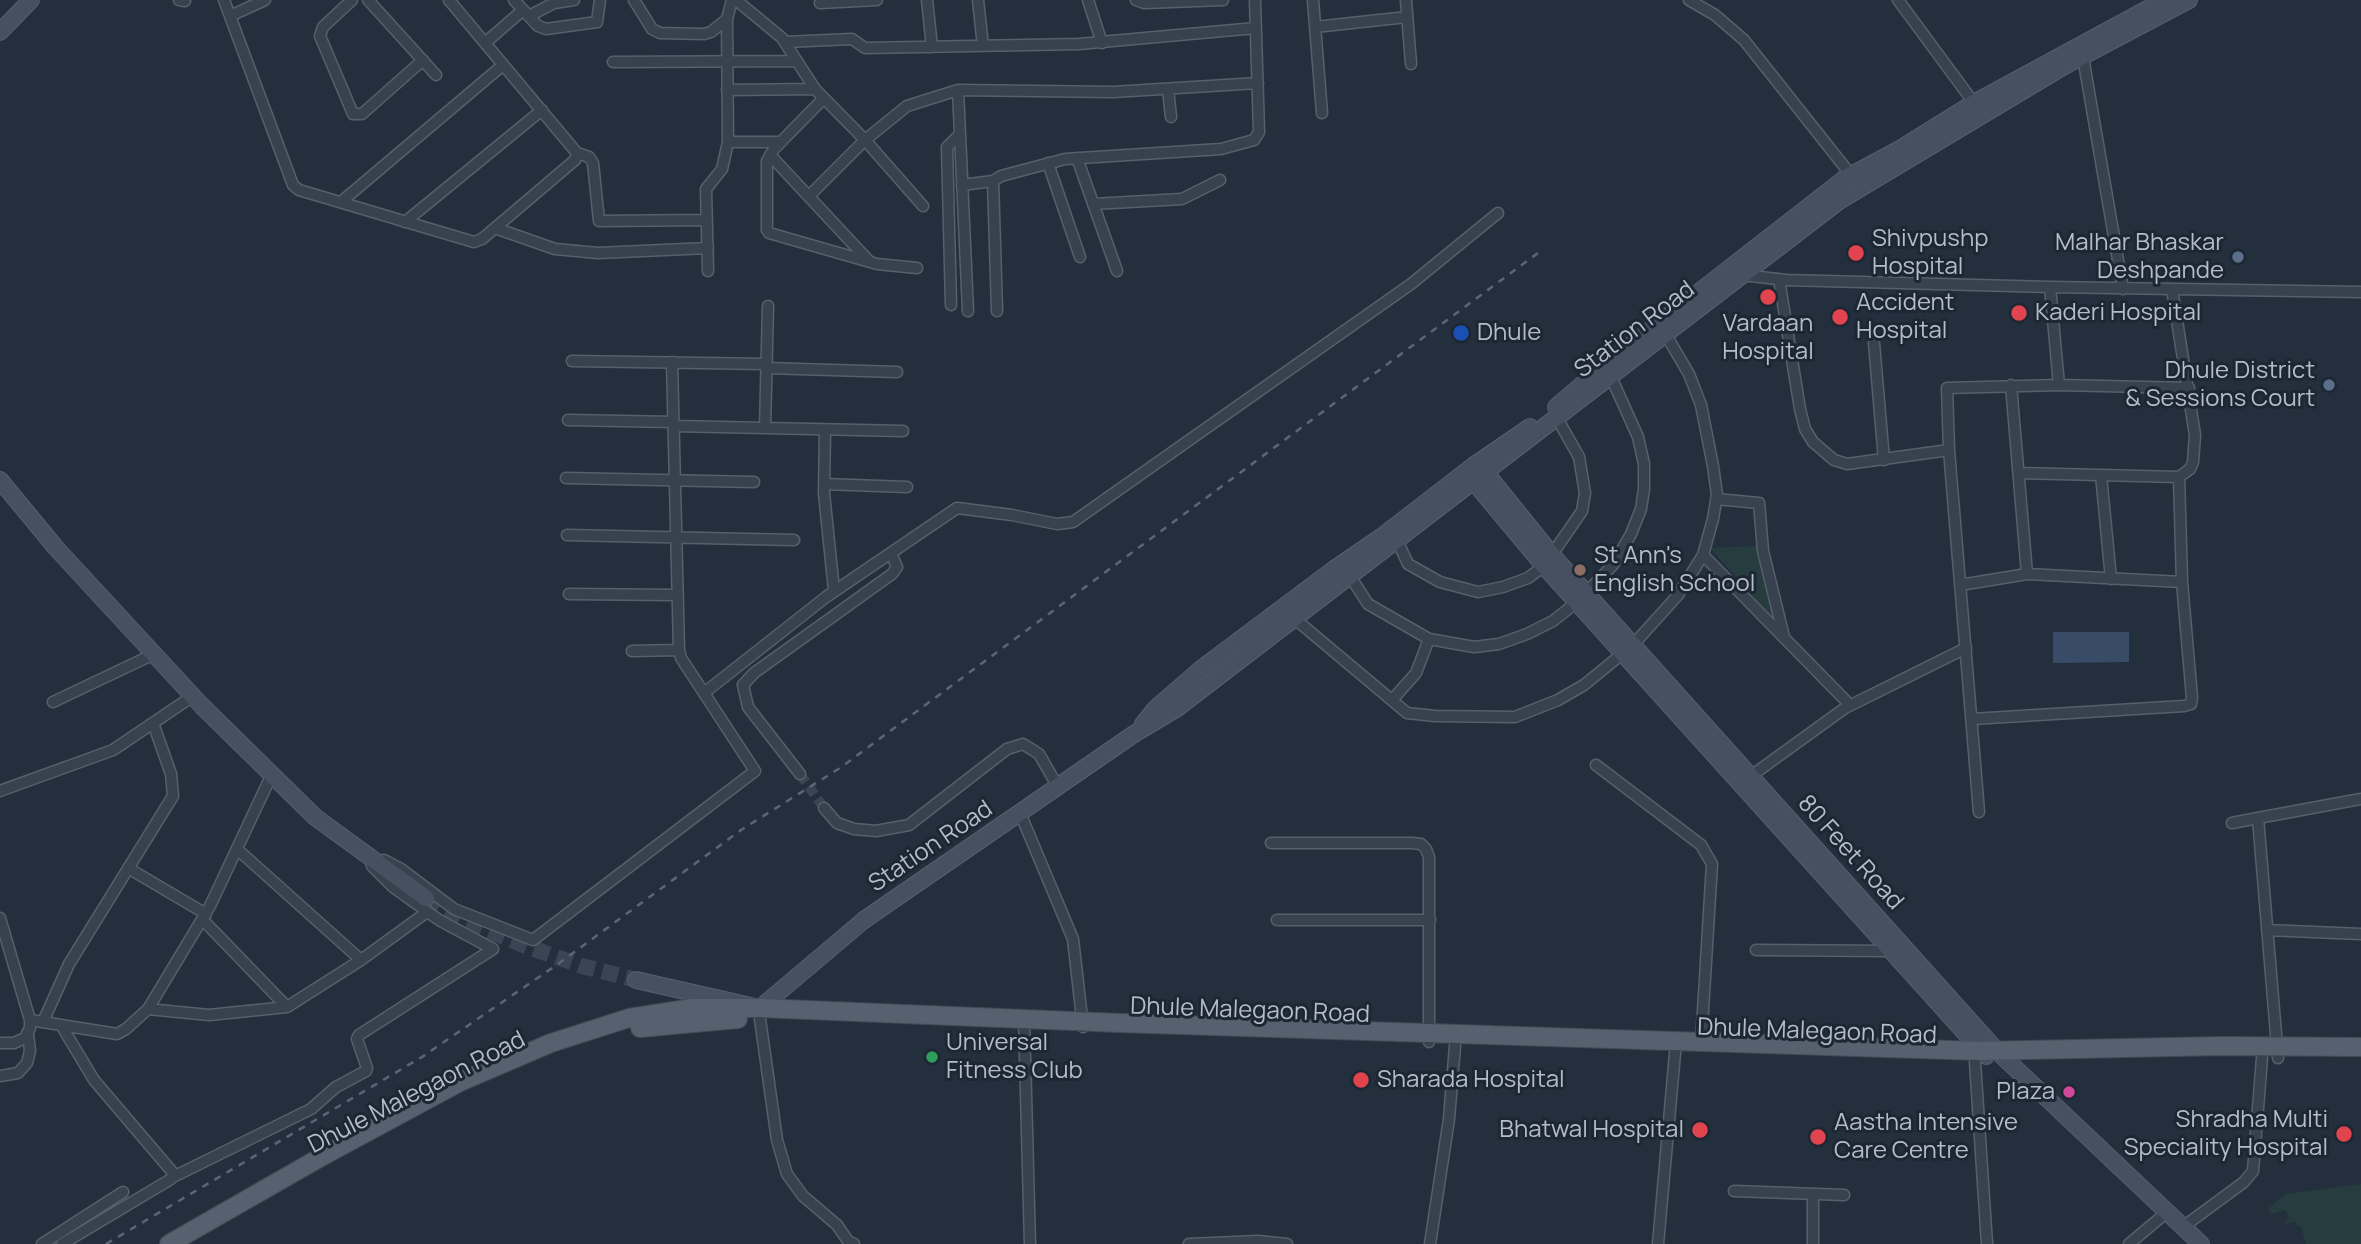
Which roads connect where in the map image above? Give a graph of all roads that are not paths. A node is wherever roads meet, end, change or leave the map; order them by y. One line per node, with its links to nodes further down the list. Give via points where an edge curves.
1 (31, 0): 33 (main road)
2 (179, 0): 24 (street)
3 (224, 0): 28 (street)
4 (352, 0): 40 (street, via 323,27 320,36 353,114 362,114)
5 (368, 0): 40 (street)
6 (449, 0): 35 (street)
7 (574, 0): 27 (street)
8 (600, 0): 27 (street, via 595,23 546,29)
9 (634, 0): 30 (street, via 652,29 660,33 704,34)
10 (734, 0): 30 (street); 34 (street)
11 (877, 0): 26 (street)
12 (927, 0): 38 (street)
13 (978, 0): 37 (street)
14 (1088, 0): 36 (street)
15 (1136, 0): 16 (street)
16 (1223, 0)
17 (1255, 0): 32 (street)
18 (1312, 0): 31 (street)
19 (1406, 0): 29 (street)
20 (1689, 0): 64 (street, via 1744,40)
21 (1898, 0): 52 (street)
22 (2164, 0): 52 (main road, Station Road)
23 (2189, 0): 39 (main road, Station Road)
24 (185, 1)
25 (262, 1): 28 (street)
26 (820, 3)
27 (522, 6): 35 (street)
28 (230, 16): 69 (street, via 293,185)
29 (1407, 17): 31 (street); 44 (street)
30 (727, 19): 41 (street)
31 (1315, 27): 54 (street)
32 (1256, 28): 36 (street); 47 (street)
33 (0, 32)
34 (785, 42): 38 (street, via 852,39 865,48); 42 (street)
35 (485, 43): 45 (street)
36 (1102, 43): 37 (street)
37 (983, 46): 38 (street)
38 (932, 47)
39 (2082, 57): 83 (main road, Station Road, via 1850,194); 86 (street)
40 (423, 60): 46 (street)
41 (728, 61): 42 (street); 43 (street); 50 (street)
42 (797, 61): 51 (street)
43 (613, 62)
44 (1411, 64)
45 (503, 65): 53 (street); 69 (street)
46 (436, 75)
47 (1258, 83): 49 (street); 62 (street, via 1259,132 1249,142 1221,149)
48 (958, 89): 49 (street); 56 (street); 57 (street, via 909,104)
49 (1168, 89): 55 (street)
50 (727, 90): 51 (street); 58 (street)
51 (820, 93): 57 (street); 59 (street)
52 (1974, 103): 64 (main road, Station Road)
53 (542, 110): 60 (street); 74 (street)
54 (1322, 113)
55 (1171, 117)
56 (960, 134): 67 (street); 89 (street, via 947,147)
57 (865, 140): 68 (street); 71 (street)
58 (728, 142): 59 (street); 73 (street, via 722,169 706,189)
59 (780, 142): 61 (street)
60 (577, 153): 73 (street, via 593,163 598,221); 75 (street, via 575,160)
61 (770, 155): 68 (street); 78 (street, via 765,227 769,233)
62 (1077, 158): 63 (street); 70 (street)
63 (1048, 163): 66 (street); 77 (street)
64 (1851, 175): 82 (main road, Station Road)
65 (1220, 180): 70 (street, via 1182,199)
66 (993, 181): 67 (street); 92 (street)
67 (962, 185): 91 (street)
68 (809, 196): 78 (street)
69 (341, 202): 74 (street)
70 (1093, 204): 81 (street)
71 (923, 206)
72 (1499, 213): 126 (street, via 1411,284 1073,522 1057,524 957,508)
73 (707, 220): 76 (street)
74 (405, 222): 75 (street, via 470,242)
75 (495, 228): 76 (street, via 547,248 566,250)
76 (708, 248): 80 (street)
77 (1080, 257)
78 (870, 261): 79 (street)
79 (917, 268)
80 (708, 271)
81 (1117, 271)
82 (1726, 273): 83 (street); 153 (main road, Station Road, via 1545,416 1201,669)
83 (1744, 275): 84 (street); 93 (main road, Station Road)
84 (1779, 279): 85 (street); 110 (street, via 1805,429 1834,460 1847,464)
85 (2050, 287): 86 (street); 101 (street)
86 (2123, 289): 87 (street)
87 (2172, 289): 88 (street); 102 (street)
88 (2361, 292)
89 (951, 305)
90 (768, 306): 97 (street)
91 (968, 311)
92 (997, 312)
93 (1666, 335): 99 (main road, Station Road); 121 (street, via 1701,405)
94 (1874, 343): 110 (street)
95 (572, 361): 96 (street)
96 (672, 362): 97 (street); 105 (street)
97 (766, 366): 98 (street); 106 (street)
98 (897, 372)
99 (1611, 377): 103 (main road, Station Road); 137 (street, via 1638,437 1644,489 1631,534 1613,565)
100 (2011, 385): 101 (street); 109 (street, via 1947,388); 111 (street)
101 (2059, 385): 102 (street)
102 (2189, 388): 114 (street, via 2195,449 2190,469)
103 (1557, 418): 113 (main road, Station Road); 128 (street, via 1578,457 1585,493 1582,511)
104 (568, 420): 105 (street)
105 (674, 424): 106 (street); 117 (street)
106 (765, 428): 107 (street)
107 (825, 430): 108 (street); 119 (street)
108 (903, 430)
109 (1949, 450): 110 (street); 133 (street)
110 (1884, 460)
111 (2019, 472): 112 (street); 129 (street)
112 (2101, 475): 114 (street); 131 (street)
113 (1480, 477): 125 (main road, Station Road); 128 (main road, 80 Feet Road)
114 (2179, 477): 132 (street)
115 (566, 478): 117 (street)
116 (0, 480): 145 (main road)
117 (675, 481): 118 (street); 123 (street)
118 (754, 482)
119 (824, 484): 120 (street); 134 (street)
120 (907, 487)
121 (1716, 499): 127 (street); 140 (street, via 1759,503 1763,551)
122 (567, 535): 123 (street)
123 (676, 537): 124 (street); 136 (street)
124 (794, 540)
125 (1397, 540): 128 (street, via 1408,564 1440,582 1478,592 1528,578); 130 (main road, Station Road)
126 (891, 553): 134 (street); 156 (street, via 897,567 892,574 743,685 748,707)
127 (1703, 555): 140 (street); 142 (street, via 1678,595)
128 (1548, 560): 137 (main road, 80 Feet Road)
129 (2027, 574): 131 (street); 133 (street)
130 (1350, 576): 138 (main road, Station Road); 139 (street, via 1368,604)
131 (2110, 579): 132 (street)
132 (2182, 582): 151 (street, via 2191,704)
133 (1961, 585): 141 (street)
134 (834, 592): 146 (street)
135 (569, 594): 136 (street)
136 (677, 595): 143 (street)
137 (1582, 598): 139 (street, via 1553,621 1499,644 1474,647); 142 (main road, 80 Feet Road)
138 (1295, 619): 148 (street); 153 (main road, Station Road, via 1172,713)
139 (1429, 639): 148 (street, via 1416,673)
140 (1784, 639): 150 (street)
141 (1966, 648): 150 (street); 151 (street)
142 (1628, 649): 148 (street, via 1584,685 1515,717 1407,713); 157 (main road, 80 Feet Road); 178 (main road, 80 Feet Road)
143 (679, 650): 144 (street); 146 (street)
144 (632, 651)
145 (154, 654): 147 (main road); 149 (street)
146 (704, 693): 166 (street, via 755,771 533,940 454,909 401,869)
147 (193, 696): 152 (street); 155 (main road)
148 (1392, 699)
149 (53, 702)
150 (1850, 705): 157 (street)
151 (1972, 719): 162 (street)
152 (153, 723): 159 (street, via 113,750); 169 (street, via 171,774 173,796)
153 (1134, 734): 158 (main road, Station Road)
154 (1596, 765): 193 (street, via 1700,845 1712,864)
155 (272, 774): 166 (main road); 168 (street)
156 (800, 774)
157 (1751, 776): 197 (main road, 80 Feet Road)
158 (1058, 787): 161 (street, via 1039,754 1023,744 1007,749 909,825 876,831 854,829 837,823); 163 (main road, Station Road)
159 (0, 791)
160 (2361, 799): 164 (street)
161 (824, 808)
162 (1979, 811)
163 (1020, 813): 183 (main road, Station Road, via 864,920); 188 (street, via 1073,939)
164 (2258, 818): 165 (street); 175 (street)
165 (2232, 823)
166 (345, 839): 170 (main road)
167 (1271, 843): 174 (street, via 1421,845 1429,857)
168 (237, 849): 171 (street); 179 (street)
169 (128, 868): 171 (street); 185 (street, via 69,964)
170 (427, 905): 179 (street); 200 (street, via 493,949 359,1035 366,1071 336,1087 311,1109)
171 (204, 917): 181 (street); 182 (street)
172 (0, 918): 184 (street)
173 (1277, 920): 174 (street)
174 (1430, 920): 190 (street)
175 (2267, 930): 176 (street); 196 (street)
176 (2361, 934)
177 (1756, 950): 178 (street)
178 (1891, 951): 197 (main road, 80 Feet Road)
179 (361, 960): 181 (street)
180 (636, 980): 183 (main road)
181 (287, 1007): 182 (street, via 209,1016)
182 (148, 1009): 187 (street, via 117,1034)
183 (760, 1014): 186 (main road, Dhule Malegaon Road); 207 (street, via 777,1140 787,1174); 211 (main road, Dhule Malegaon Road, via 693,1008 629,1018 551,1043 460,1082); 212 (main road, Dhule Malegaon Road, via 615,1032 533,1060 388,1132)
184 (30, 1020): 185 (street); 189 (street)
185 (43, 1022): 187 (street)
186 (1024, 1022): 188 (main road, Dhule Malegaon Road); 213 (street)
187 (61, 1025): 200 (street, via 94,1080 173,1170)
188 (1083, 1025): 190 (main road, Dhule Malegaon Road)
189 (28, 1034): 192 (street, via 14,1043); 199 (street, via 27,1063 18,1073)
190 (1430, 1038): 191 (main road, Dhule Malegaon Road)
191 (1456, 1038): 194 (main road, Dhule Malegaon Road); 216 (street)
192 (0, 1043)
193 (1701, 1043): 194 (main road); 197 (main road)
194 (1675, 1047): 197 (main road, Dhule Malegaon Road); 217 (street)
195 (2361, 1047): 196 (main road)
196 (2272, 1054): 197 (main road, Dhule Malegaon Road); 198 (main road, Dhule Malegaon Road); 206 (street, via 2253,1171)
197 (1991, 1058): 205 (main road, 80 Feet Road); 206 (main road, 80 Feet Road); 219 (street)
198 (2361, 1058)
199 (0, 1076)
200 (173, 1177): 210 (street)
201 (1734, 1191): 203 (street)
202 (123, 1192): 209 (street)
203 (1813, 1194): 204 (street); 218 (street)
204 (1844, 1195)
205 (2160, 1218): 220 (street); 221 (main road, 80 Feet Road)
206 (2183, 1227): 222 (main road, 80 Feet Road)
207 (850, 1243)
208 (1275, 1243): 214 (street); 215 (street)
209 (42, 1244)
210 (62, 1244)
211 (169, 1244)
212 (189, 1244)
213 (1030, 1244)
214 (1189, 1244)
215 (1287, 1244)
216 (1430, 1244)
217 (1658, 1244)
218 (1813, 1244)
219 (1987, 1244)
220 (2129, 1244)
221 (2187, 1244)
222 (2201, 1244)

